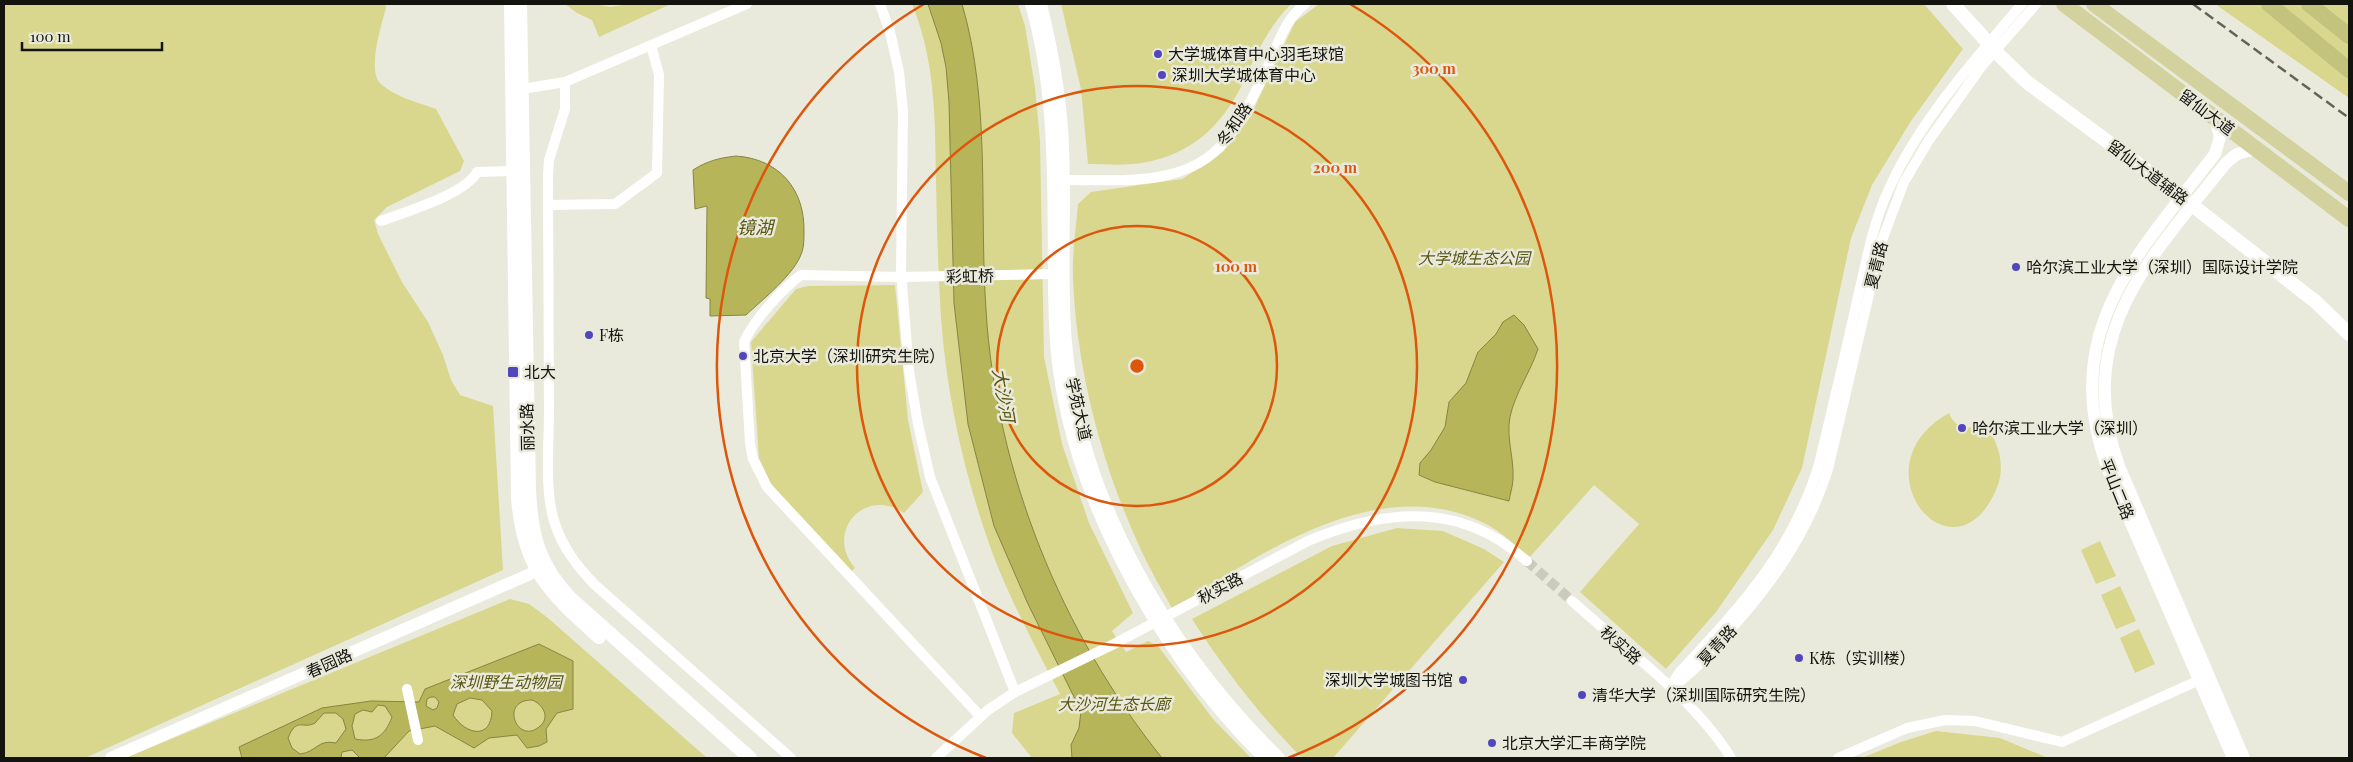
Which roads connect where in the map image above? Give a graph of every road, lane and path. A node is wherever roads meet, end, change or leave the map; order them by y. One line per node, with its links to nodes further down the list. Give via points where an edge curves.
1 (510, 4): 24 (main road, 丽水路)
2 (520, 4): 21 (main road, 丽水路)
3 (747, 4): 18 (street)
4 (880, 4): 32 (street, via 899,72 903,111)
5 (1031, 4): 25 (street, 学苑大道, via 1049,96)
6 (1041, 4): 25 (street, 学苑大道, via 1060,105)
7 (1305, 4): 25 (street, 冬和路, via 1289,20 1244,112 1216,151 1184,170 1157,177)
8 (1953, 4): 17 (main road, 留仙大道辅路)
9 (1966, 4): 17 (main road, 留仙大道辅路)
10 (2022, 4): 17 (street, 夏青路)
11 (2036, 4): 17 (street, 夏青路)
12 (2064, 4): 22 (main road, 留仙大道)
13 (2094, 4): 26 (main road, 留仙大道)
14 (2269, 4): 19 (highway)
15 (2309, 4): 16 (highway)
16 (2349, 36)
17 (1994, 44): 27 (main road, 留仙大道辅路, via 2045,96); 40 (street, 夏青路, via 1924,128 1887,193 1872,240 1819,464 1800,516 1761,580 1679,673)
18 (651, 45): 20 (street); 28 (street, via 660,74 657,173 614,204)
19 (2349, 70)
20 (565, 82): 21 (street); 28 (street, via 565,109 549,160)
21 (522, 89): 36 (main road, 丽水路, via 528,490)
22 (2215, 118): 23 (main road, 留仙大道); 27 (street, 平山二路, via 2219,128 2219,146)
23 (2256, 149): 27 (street, 平山二路, via 2245,150 2231,158); 29 (main road, 留仙大道)
24 (512, 171): 30 (street, via 477,172 473,181 457,191); 36 (main road, 丽水路, via 518,497 523,536)
25 (1058, 180): 31 (street, 学苑大道); 38 (street, 学苑大道, via 1068,361 1084,438 1104,498)
26 (2349, 193)
27 (2189, 198): 33 (main road, 留仙大道辅路, via 2320,295); 34 (main road, 留仙大道辅路, via 2316,302); 39 (street, 平山二路, via 2127,270 2112,298 2098,338 2092,401 2103,456)
28 (549, 205): 48 (street, via 551,504 562,543 594,584)
29 (2349, 219)
30 (381, 221)
31 (1055, 274): 32 (street, 彩虹桥); 38 (street, 学苑大道, via 1057,352 1082,462 1117,552)
32 (902, 277): 42 (street, via 909,371 930,477); 43 (street, 彩虹桥, via 801,275 792,282 749,331 744,342 750,443 753,459 767,487)
33 (2349, 322)
34 (2349, 334)
35 (1527, 561): 38 (street, 秋实路, via 1499,540 1475,528 1435,518 1390,517 1337,529 1308,541)
36 (541, 569): 45 (street, 春园路); 46 (main road, 丽水路, via 562,604); 47 (main road, 丽水路)
37 (1572, 601): 40 (street, 秋实路)
38 (1160, 620): 42 (street, 秋实路); 50 (street, 学苑大道, via 1215,704); 51 (street, 学苑大道, via 1215,688)
39 (2204, 678): 53 (street, via 2062,742 1975,721 1945,720 1908,728); 54 (street, 平山二路); 55 (street, 平山二路)
40 (1670, 688): 52 (street, 秋实路, via 1711,730)
41 (407, 689): 44 (street)
42 (1015, 692): 43 (street, 秋实路)
43 (980, 716): 49 (street, 秋实路)
44 (418, 740)
45 (112, 758)
46 (736, 758)
47 (750, 758)
48 (791, 758)
49 (936, 758)
50 (1264, 758)
51 (1279, 758)
52 (1731, 758)
53 (1838, 758)
54 (2233, 758)
55 (2244, 758)

